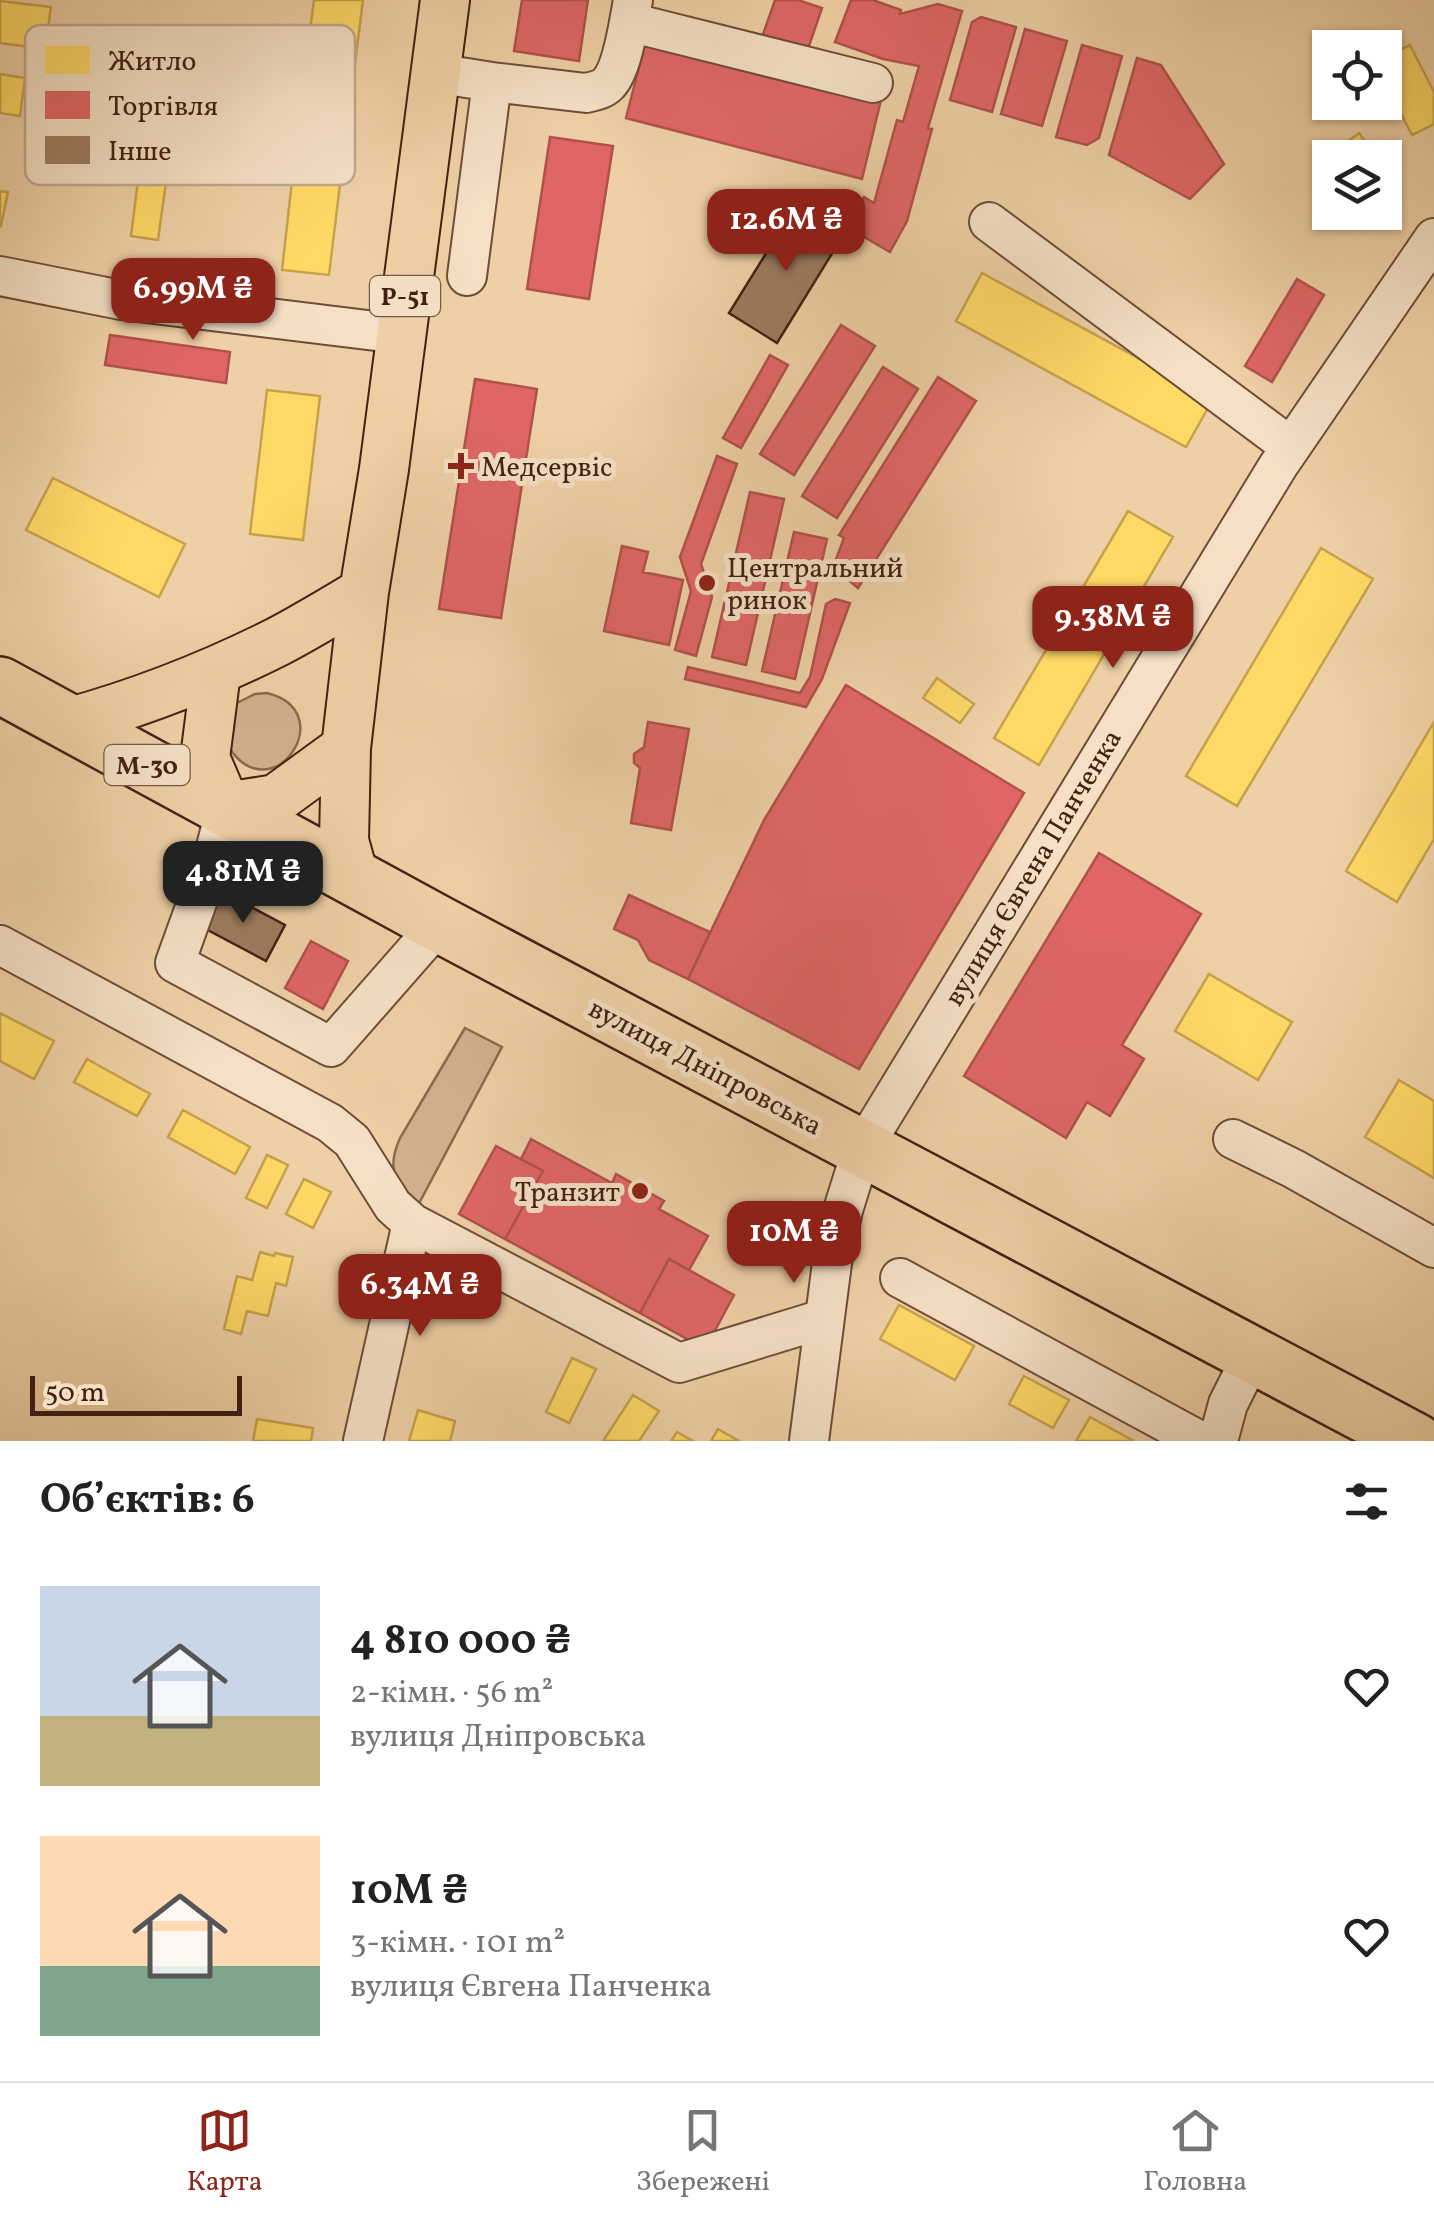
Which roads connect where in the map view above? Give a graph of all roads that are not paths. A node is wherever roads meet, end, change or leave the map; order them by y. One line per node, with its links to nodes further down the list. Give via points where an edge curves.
1 (445, 0): 3 (main road, Р-51)
2 (631, 11): 4 (street, via 616,71 599,90); 5 (street)
3 (435, 74): 4 (street); 10 (main road, Р-51)
4 (492, 82): 9 (street)
5 (873, 84)
6 (989, 222): 11 (street)
7 (1434, 238): 11 (street, вулиця Євгена Панченка)
8 (0, 276): 10 (street, via 120,300)
9 (467, 276)
10 (400, 334): 12 (main road, Р-51)
11 (1292, 447): 22 (street, вулиця Євгена Панченка)
12 (364, 592): 13 (main road); 16 (main road, Р-51)
13 (216, 672): 15 (main road); 17 (main road, via 204,758)
14 (0, 685): 15 (highway, вулиця Дніпровська / М-30)
15 (67, 724): 17 (highway, вулиця Дніпровська / М-30)
16 (346, 748): 17 (main road, via 276,799); 18 (main road, Р-51, via 344,841)
17 (226, 807): 18 (highway, вулиця Дніпровська / М-30); 19 (street, via 175,963 331,1047)
18 (354, 877): 19 (highway, вулиця Дніпровська / М-30)
19 (439, 924): 22 (highway, вулиця Дніпровська / М-30)
20 (0, 945): 23 (street, via 330,1122)
21 (1233, 1139): 24 (street)
22 (862, 1148): 26 (street, вулиця Євгена Панченка); 27 (highway, вулиця Дніпровська / М-30)
23 (412, 1223): 26 (street, via 679,1363); 28 (street)
24 (1434, 1248)
25 (900, 1278): 30 (street)
26 (823, 1319): 29 (street, вулиця Євгена Панченка)
27 (1253, 1354): 31 (street); 32 (highway, вулиця Дніпровська / М-30)
28 (364, 1441)
29 (809, 1441)
30 (1200, 1441)
31 (1218, 1441)
32 (1415, 1441)

